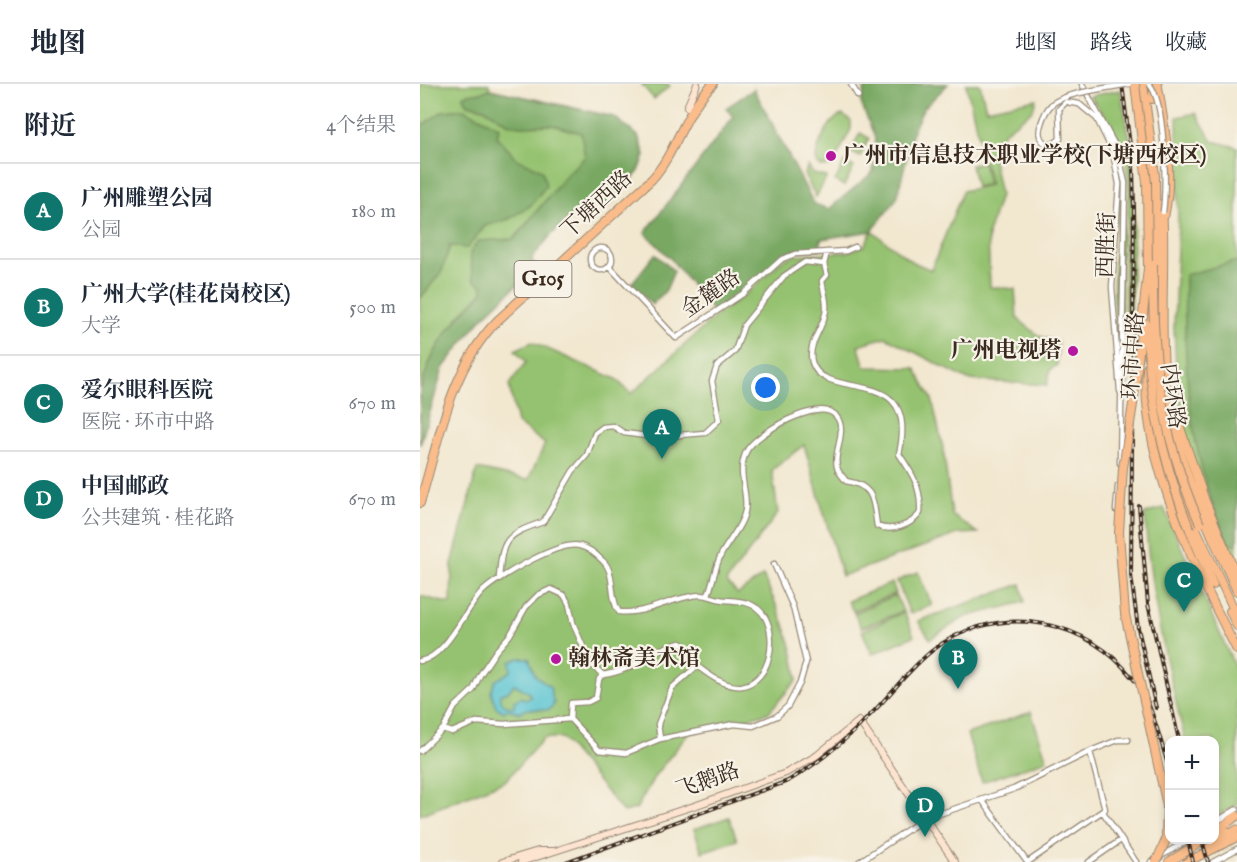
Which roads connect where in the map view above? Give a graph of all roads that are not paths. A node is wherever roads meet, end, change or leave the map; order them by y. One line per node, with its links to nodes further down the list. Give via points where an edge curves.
1 (697, 84): 12 (street)
2 (706, 84): 12 (highway, 下塘西路 / G105)
3 (713, 84): 26 (highway, 下塘西路 / G105, via 692,109 657,173 497,321 475,347 457,381)
4 (851, 84): 10 (street)
5 (1082, 84): 13 (street, 西胜街, via 1083,96); 24 (street, 西胜街, via 1118,151 1125,183)
6 (1129, 84): 13 (street, bridge, via 1053,103 1044,114 1039,130 1041,140 1047,145 1060,139 1059,109 1066,102 1079,104)
7 (1139, 84): 19 (highway, 内环路, bridge, via 1147,183); 20 (highway, 环市中路, via 1156,198); 35 (highway, 内环路, bridge, via 1152,183 1153,324 1161,403 1184,484)
8 (1149, 84): 11 (highway, 环市中路); 14 (street, bridge, via 1156,97 1163,147)
9 (1157, 84): 11 (highway); 14 (main road, via 1169,171)
10 (858, 96)
11 (1152, 99): 14 (highway, 环市中路)
12 (687, 107): 25 (highway, 下塘西路 / G105, via 661,159 646,178 471,343 452,379)
13 (1096, 118): 24 (street, 西胜街, via 1113,152 1119,184 1112,287)
14 (1163, 216): 22 (highway, 环市中路)
15 (855, 247): 16 (street, 金麓路)
16 (827, 252): 17 (street); 18 (street, 金麓路, via 795,254 782,260 744,292 676,338)
17 (824, 264): 31 (street, via 805,262 784,276 744,325 735,351 717,366 712,381 719,420 714,426 705,433 654,437 603,427 595,433 587,455 543,522 515,532 501,549); 34 (street, via 826,308 815,336 812,361 825,377 883,394 899,406 903,421 899,454 915,477 920,513 905,525 886,530 877,526 870,492 861,484 846,481 837,468 841,427 837,417 821,410 792,417 762,436 745,453 741,481 745,511 720,558)
18 (609, 266): 18 (street, via 599,270 592,266 594,250 608,250)
19 (1148, 268): 28 (highway, 内环路, bridge, via 1147,343 1153,404 1166,461); 74 (highway, bridge, via 1123,468 1119,533 1125,614 1167,806 1166,840)
20 (1151, 312): 21 (highway, 环市中路); 23 (highway)
21 (1154, 346): 23 (highway, 环市中路); 36 (highway, via 1155,396 1170,460 1192,520)
22 (1166, 384): 30 (highway, via 1200,488); 32 (highway, via 1209,522); 33 (highway, 环市中路, via 1183,466)
23 (1146, 389): 39 (highway, 环市中路, via 1153,438 1168,493)
24 (1123, 418): 27 (street, 西胜街)
25 (420, 485)
26 (420, 503)
27 (1116, 519)
28 (1190, 530): 37 (highway, 内环路); 38 (highway)
29 (774, 564): 45 (street, via 793,607 806,662 794,697 777,716 753,726 734,724)
30 (1237, 577)
31 (499, 579): 34 (street, via 547,553 579,545 606,563 614,605 619,612 633,614); 40 (street, via 483,591 434,656)
32 (1237, 585)
33 (1237, 591)
34 (708, 595): 41 (street, via 757,607 768,622 772,647 758,678 746,685 727,683)
35 (1237, 597)
36 (1237, 616)
37 (1237, 626)
38 (1237, 640)
39 (1237, 650)
40 (420, 661)
41 (697, 666): 42 (street, via 691,650 681,643 621,673); 45 (street, via 672,688 658,724)
42 (603, 675): 43 (street, via 596,698 571,702); 44 (street, via 591,663 564,595 551,589 526,607 473,690 454,707)
43 (570, 719): 44 (street, via 476,722 452,732); 45 (street, via 599,750 626,753)
44 (443, 729): 47 (street)
45 (660, 739)
46 (1128, 740): 48 (street, via 1118,740)
47 (420, 751)
48 (1090, 752): 49 (street); 51 (street)
49 (982, 800): 53 (street); 70 (street)
50 (1237, 809): 54 (street)
51 (1104, 810): 70 (street); 72 (street)
52 (1237, 816): 56 (highway)
53 (924, 819): 65 (street, 飞鹅路, via 859,721 816,756 786,773); 68 (street); 69 (street)
54 (1219, 820)
55 (1237, 827): 57 (main road); 64 (main road)
56 (1219, 829)
57 (1219, 835)
58 (1237, 837): 64 (highway)
59 (1118, 842): 71 (street)
60 (1181, 844): 73 (street)
61 (1202, 844): 64 (highway)
62 (1205, 844): 64 (main road)
63 (1237, 849): 77 (street)
64 (1198, 850): 75 (highway); 76 (highway)
65 (558, 851): 66 (street, via 538,851); 67 (street)
66 (502, 862)
67 (521, 862)
68 (859, 862)
69 (955, 862)
70 (1028, 862)
71 (1089, 862)
72 (1136, 862)
73 (1151, 862)
74 (1156, 862)
75 (1169, 862)
76 (1187, 862)
77 (1213, 862)

